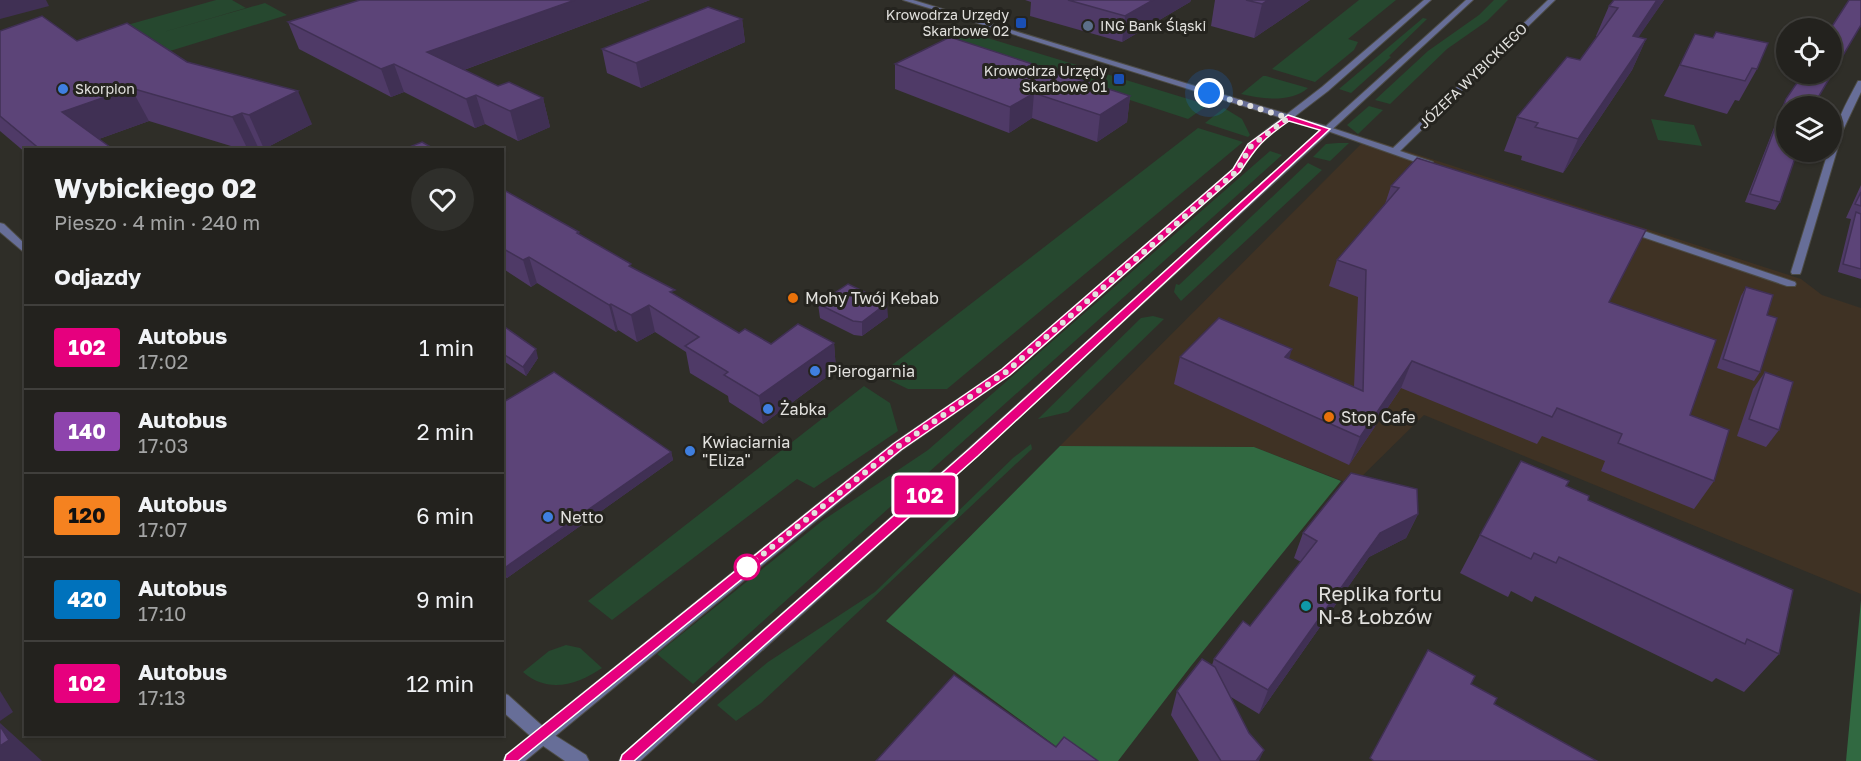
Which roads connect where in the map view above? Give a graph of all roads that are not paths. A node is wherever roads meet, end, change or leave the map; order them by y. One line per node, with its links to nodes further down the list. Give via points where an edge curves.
1 (906, 0): 6 (street)
2 (1428, 0): 6 (street)
3 (1470, 0): 7 (street)
4 (1552, 0): 8 (street, JÓZEFA WYBICKIEGO)
5 (1861, 84): 13 (street, via 1839,130)
6 (1288, 118): 7 (street); 16 (street, via 1251,146 1237,171 1006,372 897,447)
7 (1326, 129): 8 (street); 19 (street)
8 (1394, 152): 9 (street)
9 (1443, 168)
10 (1618, 225): 14 (street)
11 (0, 226): 12 (street)
12 (24, 249)
13 (1796, 272)
14 (1791, 284)
15 (504, 702): 16 (street)
16 (542, 736): 17 (street); 18 (street)
17 (512, 761)
18 (580, 761)
19 (628, 761)

